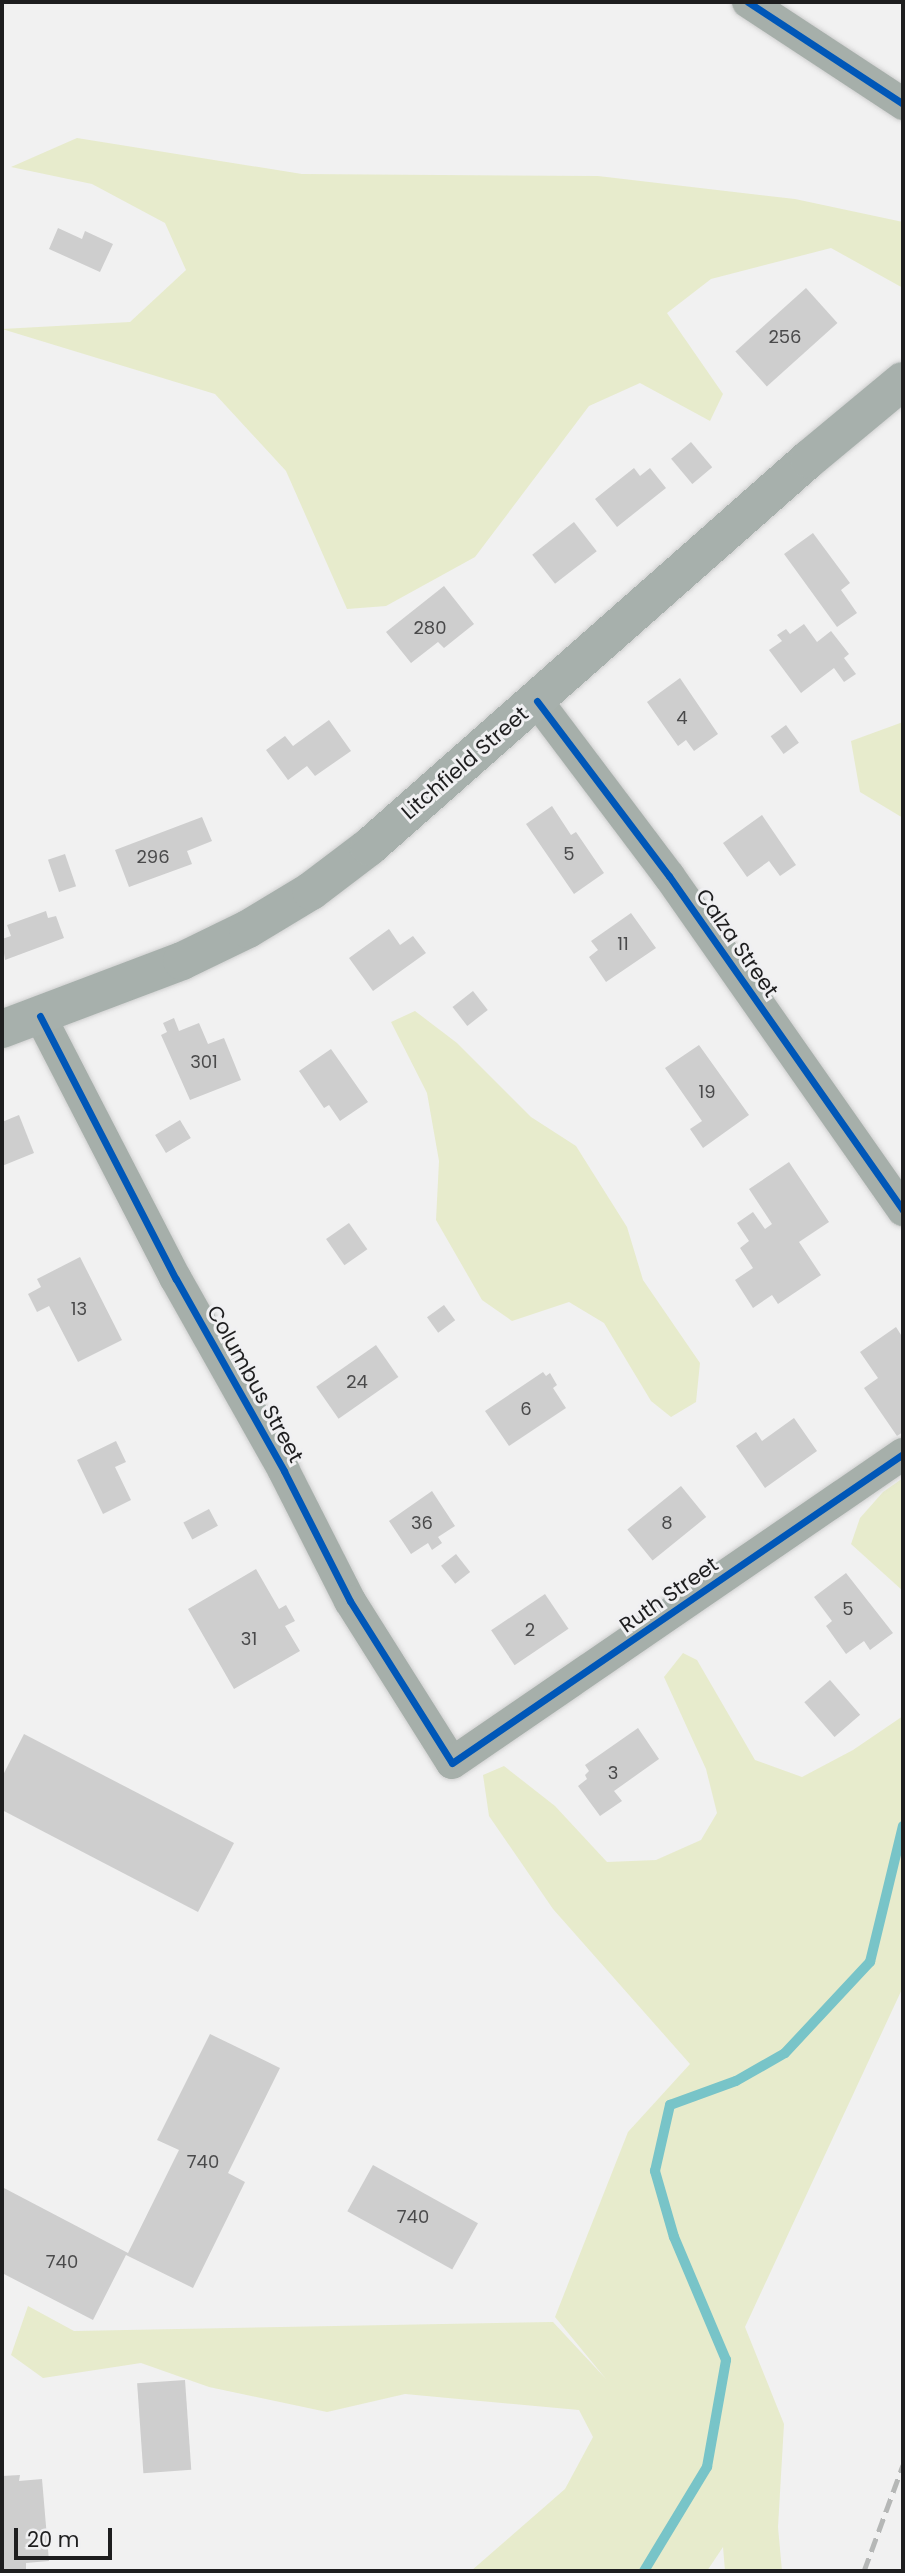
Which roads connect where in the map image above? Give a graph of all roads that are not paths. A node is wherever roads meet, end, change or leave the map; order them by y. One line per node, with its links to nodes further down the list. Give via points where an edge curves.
1 (748, 2): 2 (street)
2 (903, 104)
3 (903, 381): 4 (main road, Litchfield Street, via 809,458)
4 (537, 701): 5 (main road, Litchfield Street, via 369,847 311,891 183,961); 7 (street, Calza Street, via 669,876)
5 (40, 1016): 6 (main road, Litchfield Street); 9 (street, Columbus Street, via 350,1601)
6 (2, 1029)
7 (903, 1210)
8 (903, 1454): 9 (street, Ruth Street)
9 (452, 1763)

